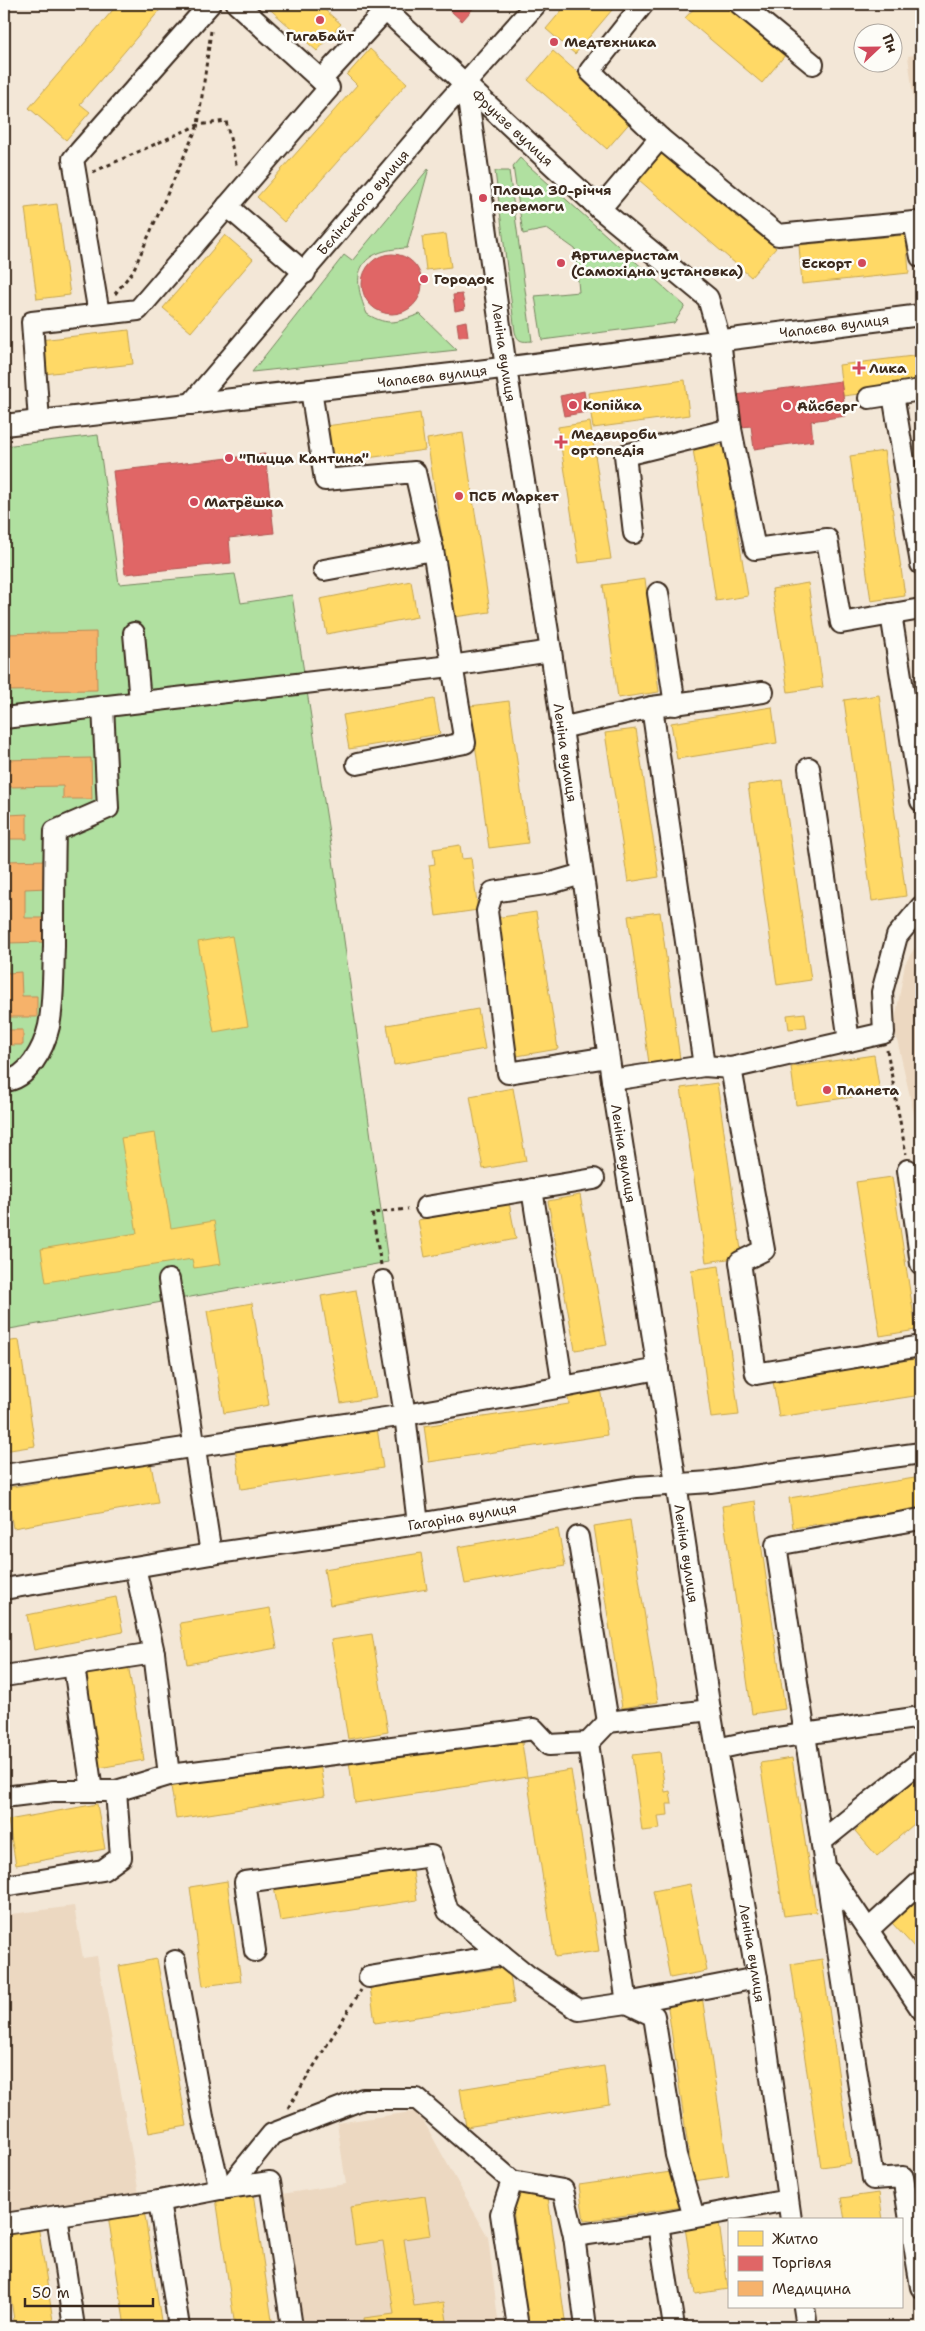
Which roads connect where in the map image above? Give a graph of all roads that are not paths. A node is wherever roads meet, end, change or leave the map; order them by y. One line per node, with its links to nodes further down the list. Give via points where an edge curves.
1 (210, 4): 15 (street, via 73,159)
2 (237, 4): 8 (street)
3 (536, 4): 9 (street, Бєлінського вулиця)
4 (642, 4): 10 (street, via 590,71)
5 (740, 4): 7 (street)
6 (385, 6): 8 (street); 9 (street, Фрунзе вулиця)
7 (813, 64)
8 (321, 80): 11 (street, via 329,88)
9 (466, 85): 12 (street, Фрунзе вулиця); 14 (street, Бєлінського вулиця); 18 (street, Леніна вулиця)
10 (660, 138): 12 (street); 13 (street, via 778,235 914,222)
11 (227, 206): 14 (street); 15 (street, via 138,310)
12 (600, 209): 17 (street, Фрунзе вулиця, via 708,298)
13 (921, 257)
14 (305, 273): 23 (street, Бєлінського вулиця)
15 (100, 314): 24 (street, via 32,322)
16 (921, 315): 17 (street, Чапаєва вулиця)
17 (720, 340): 18 (street, Чапаєва вулиця); 26 (street, Фрунзе вулиця)
18 (506, 368): 19 (street, Чапаєва вулиця); 35 (street, Леніна вулиця)
19 (311, 390): 23 (street, Чапаєва вулиця); 28 (street, via 325,480 415,472)
20 (921, 390): 21 (street)
21 (893, 394): 22 (street); 29 (street)
22 (870, 398)
23 (191, 404): 24 (street, Чапаєва вулиця)
24 (38, 421): 25 (street, Чапаєва вулиця)
25 (4, 425)
26 (731, 429): 27 (street, via 625,456); 33 (street, Фрунзе вулиця, via 755,549 827,539 841,623)
27 (634, 533)
28 (433, 550): 30 (street); 36 (street)
29 (921, 564)
30 (324, 570)
31 (658, 594): 39 (street)
32 (921, 608): 33 (street)
33 (891, 614): 46 (street)
34 (134, 633): 38 (street)
35 (551, 651): 36 (street); 43 (street, Леніна вулиця)
36 (451, 666): 38 (street); 44 (street, via 465,743)
37 (763, 692): 39 (street)
38 (140, 702): 40 (street)
39 (675, 705): 41 (street)
40 (103, 706): 42 (street); 54 (street, via 108,808 54,831 53,990 49,1027 40,1051 28,1069 14,1080)
41 (652, 707): 43 (street); 51 (street)
42 (4, 718)
43 (561, 728): 47 (street, Леніна вулиця)
44 (358, 764)
45 (809, 768): 49 (street)
46 (921, 801)
47 (582, 874): 50 (street, Леніна вулиця); 50 (street, via 551,883 493,892 487,911 508,1073)
48 (921, 907): 49 (street, via 897,936 882,992 884,1033)
49 (849, 1041): 52 (street)
50 (608, 1057): 53 (street, Леніна вулиця)
51 (704, 1066): 52 (street); 53 (street)
52 (731, 1068): 62 (street, via 764,1250 740,1262 756,1374)
53 (612, 1080): 63 (street, Леніна вулиця)
54 (4, 1081)
55 (908, 1170): 59 (street)
56 (594, 1179): 57 (street)
57 (532, 1189): 58 (street); 64 (street)
58 (426, 1207)
59 (921, 1264)
60 (169, 1280): 66 (street)
61 (384, 1281): 65 (street)
62 (921, 1346)
63 (658, 1369): 64 (street); 69 (street, Леніна вулиця)
64 (563, 1388): 65 (street)
65 (405, 1415): 66 (street); 71 (street)
66 (194, 1447): 68 (street); 73 (street)
67 (921, 1453): 69 (street, Гагаріна вулиця)
68 (4, 1475)
69 (676, 1484): 71 (street, Гагаріна вулиця, via 637,1487); 79 (street, Леніна вулиця)
70 (921, 1519): 82 (street, via 776,1544)
71 (418, 1524): 73 (street, Гагаріна вулиця)
72 (578, 1537): 81 (street)
73 (211, 1554): 74 (street, Гагаріна вулиця)
74 (135, 1567): 75 (street, Гагаріна вулиця); 76 (street)
75 (4, 1588)
76 (154, 1653): 77 (street); 86 (street)
77 (74, 1666): 78 (street); 87 (street)
78 (4, 1676)
79 (710, 1710): 81 (street); 84 (street, Леніна вулиця)
80 (921, 1717): 82 (street)
81 (608, 1722): 83 (street)
82 (805, 1734): 84 (street); 90 (street)
83 (588, 1743): 86 (street, via 549,1745 534,1729); 100 (street)
84 (717, 1749): 99 (street, Леніна вулиця)
85 (921, 1761): 90 (street)
86 (169, 1775): 88 (street)
87 (92, 1791): 88 (street); 89 (street, via 53,1791)
88 (116, 1791): 93 (street, via 121,1857 103,1870)
89 (4, 1797)
90 (822, 1841): 91 (street)
91 (826, 1866): 94 (street); 112 (street, via 873,2180 903,2177)
92 (921, 1881): 94 (street)
93 (4, 1886)
94 (868, 1930): 101 (street)
95 (255, 1951): 96 (street, via 245,1882 431,1856 448,1910)
96 (502, 1955): 98 (street); 100 (street, via 580,2010)
97 (174, 1961): 103 (street, via 203,2117)
98 (369, 1977)
99 (758, 1978): 100 (street); 104 (street, Леніна вулиця)
100 (627, 2003): 107 (street, via 654,2016 676,2155)
101 (921, 2009)
102 (512, 2180): 103 (street, via 417,2099 363,2099 272,2134); 111 (street, via 562,2190); 117 (street, via 501,2214)
103 (225, 2188): 105 (street); 116 (street, via 270,2182)
104 (788, 2200): 107 (street); 108 (street, Леніна вулиця)
105 (159, 2201): 106 (street); 115 (street)
106 (57, 2216): 109 (street); 114 (street)
107 (694, 2217): 110 (street)
108 (791, 2218)
109 (4, 2224)
110 (658, 2224): 111 (street); 119 (street)
111 (574, 2236): 118 (street)
112 (921, 2287)
113 (804, 2308): 120 (street)
114 (74, 2327)
115 (179, 2327)
116 (292, 2327)
117 (518, 2327)
118 (586, 2327)
119 (674, 2327)
120 (807, 2327)

